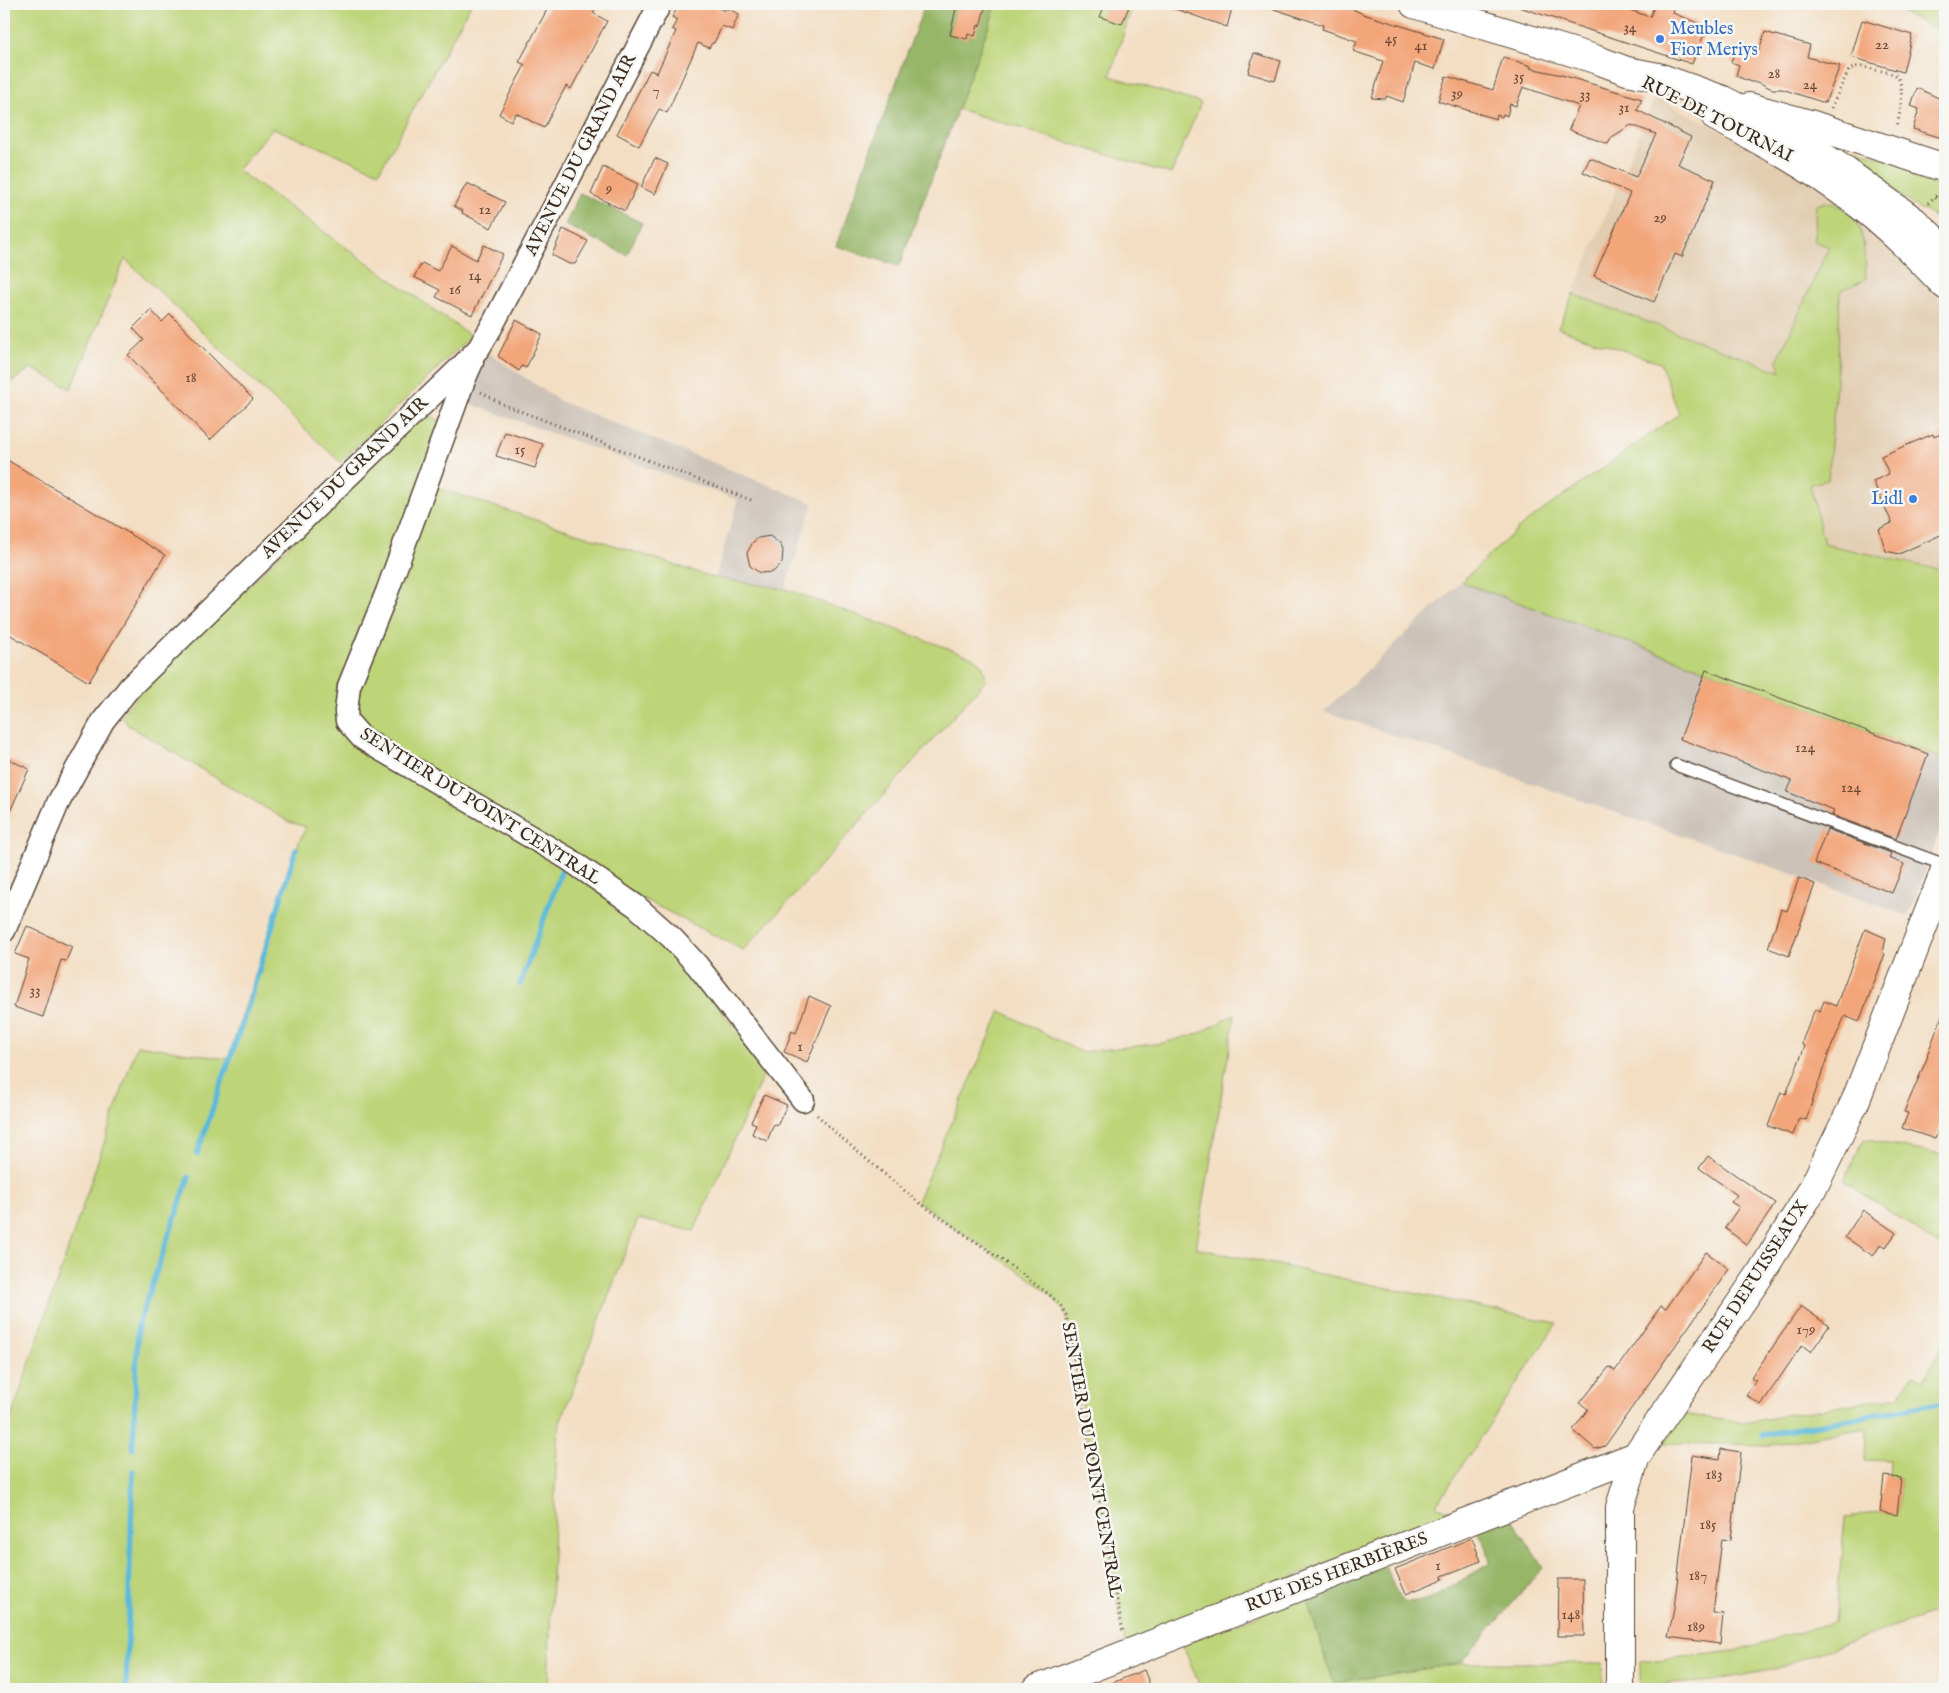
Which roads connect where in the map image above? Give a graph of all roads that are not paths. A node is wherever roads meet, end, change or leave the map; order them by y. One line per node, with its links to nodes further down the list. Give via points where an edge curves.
1 (660, 4): 10 (street, AVENUE DU GRAND AIR)
2 (1414, 4): 3 (street, RUE DE TOURNAI)
3 (1627, 71): 4 (street, RUE DE TOURNAI, via 1658,77); 6 (street, RUE DE TOURNAI, via 1650,88 1710,114)
4 (1723, 100): 5 (street, RUE DE TOURNAI, via 1825,128); 7 (street, RUE DE TOURNAI, via 1791,136)
5 (1945, 168)
6 (1810, 170): 7 (lane, via 1820,165 1865,196); 9 (street, RUE DE TOURNAI, via 1903,234)
7 (1886, 200): 8 (street, RUE DE TOURNAI, via 1914,220)
8 (1945, 250)
9 (1945, 285)
10 (479, 348): 14 (street, AVENUE DU GRAND AIR, via 130,687 103,721 58,803); 15 (street, SENTIER DU POINT CENTRAL, via 348,686 347,721 373,746 567,858 636,906 697,965)
11 (1676, 765): 12 (lane)
12 (1945, 865)
13 (1945, 870): 16 (street, RUE DEFUISSEAUX, via 1855,1102 1812,1190 1759,1276)
14 (4, 931)
15 (803, 1100)
16 (1636, 1456): 17 (street, RUE DES HERBIÈRES); 18 (street, RUE DEFUISSEAUX, via 1620,1507)
17 (1037, 1689)
18 (1620, 1689)

